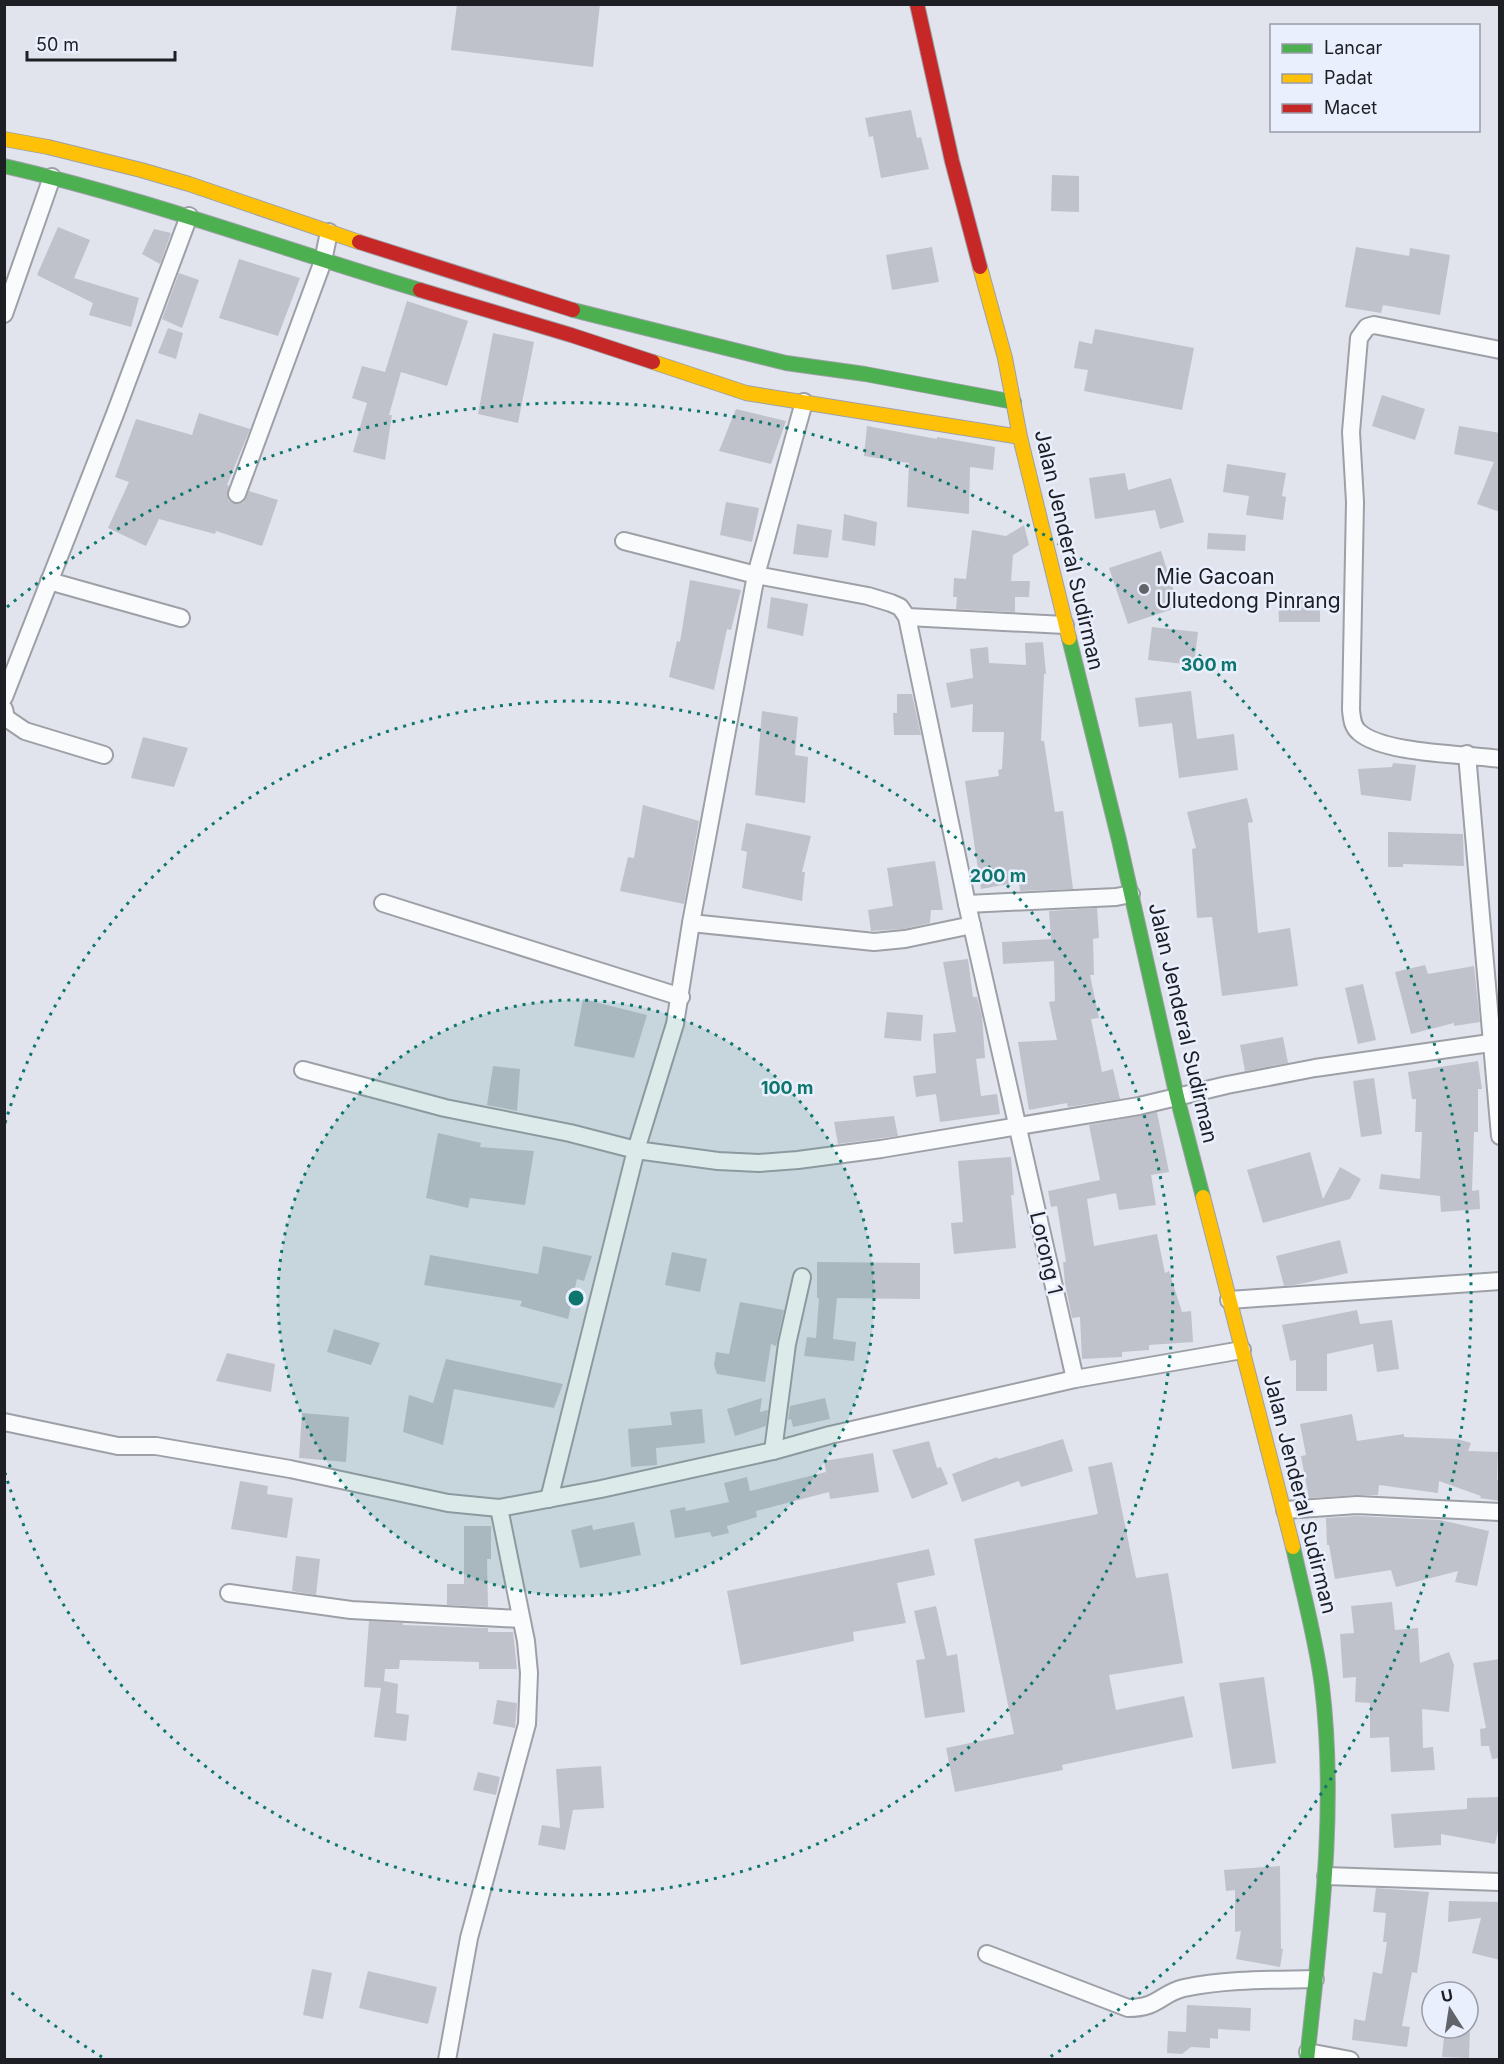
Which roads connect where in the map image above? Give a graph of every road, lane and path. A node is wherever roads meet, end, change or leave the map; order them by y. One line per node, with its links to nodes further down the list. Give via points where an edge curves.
1 (917, 4): 11 (main road, Jalan Jenderal Sudirman, via 952,161)
2 (4, 140): 6 (main road, via 141,170)
3 (4, 166): 4 (main road)
4 (52, 177): 5 (main road); 8 (street)
5 (189, 216): 7 (main road); 16 (street)
6 (329, 232): 7 (street); 11 (main road, via 589,315 655,332 786,363)
7 (322, 261): 10 (main road, via 571,335 746,393); 13 (street)
8 (4, 314)
9 (1500, 350): 22 (street, via 1374,325 1367,327 1359,338 1352,432 1353,725 1379,743)
10 (804, 402): 12 (main road); 15 (street)
11 (1014, 402): 12 (main road, Jalan Jenderal Sudirman)
12 (1020, 436): 19 (main road, Jalan Jenderal Sudirman)
13 (237, 494)
14 (624, 541): 15 (street)
15 (756, 575): 17 (street, via 868,596 891,603); 28 (street)
16 (50, 581): 18 (street); 20 (street)
17 (907, 617): 19 (street); 27 (street, Lorong 1)
18 (181, 618)
19 (1065, 625): 25 (main road, Jalan Jenderal Sudirman)
20 (4, 697)
21 (4, 709): 23 (street, via 6,718 25,731)
22 (1467, 754): 24 (street); 31 (street)
23 (104, 755)
24 (1500, 759)
25 (1131, 894): 27 (street); 33 (main road, Jalan Jenderal Sudirman)
26 (382, 903): 30 (street)
27 (967, 904): 29 (street, Lorong 1)
28 (691, 923): 29 (street, via 873,942); 30 (street)
29 (972, 925): 34 (street, Lorong 1)
30 (681, 997): 36 (street)
31 (1490, 1043): 33 (street, via 1315,1068); 35 (street)
32 (303, 1070): 36 (street, via 445,1108)
33 (1177, 1097): 34 (street); 39 (main road, Jalan Jenderal Sudirman)
34 (1017, 1126): 36 (street, via 881,1149 759,1163); 41 (street, Lorong 1)
35 (1500, 1136)
36 (636, 1150): 44 (street)
37 (802, 1277): 43 (street, via 787,1344)
38 (1500, 1281): 39 (street)
39 (1229, 1300): 40 (main road, Jalan Jenderal Sudirman)
40 (1242, 1350): 41 (street); 46 (main road, Jalan Jenderal Sudirman)
41 (1076, 1379): 43 (street, via 830,1435)
42 (4, 1422): 45 (street, via 118,1446 156,1446 290,1469 448,1503)
43 (773, 1452): 44 (street)
44 (549, 1499): 45 (street)
45 (499, 1508): 49 (street)
46 (1285, 1510): 47 (street, via 1356,1505); 50 (main road, Jalan Jenderal Sudirman, via 1322,1686 1329,1805)
47 (1500, 1512)
48 (229, 1593): 49 (street, via 351,1610)
49 (521, 1619): 55 (street, via 529,1672 527,1724 469,1938)
50 (1326, 1876): 51 (street); 53 (main road, Jalan Jenderal Sudirman)
51 (1500, 1882)
52 (987, 1954): 53 (street, via 1128,2008 1142,2008 1180,1989 1200,1985)
53 (1315, 1979): 54 (main road, Jalan Jenderal Sudirman)
54 (1308, 2056): 56 (street)
55 (447, 2060)
56 (1350, 2060)

